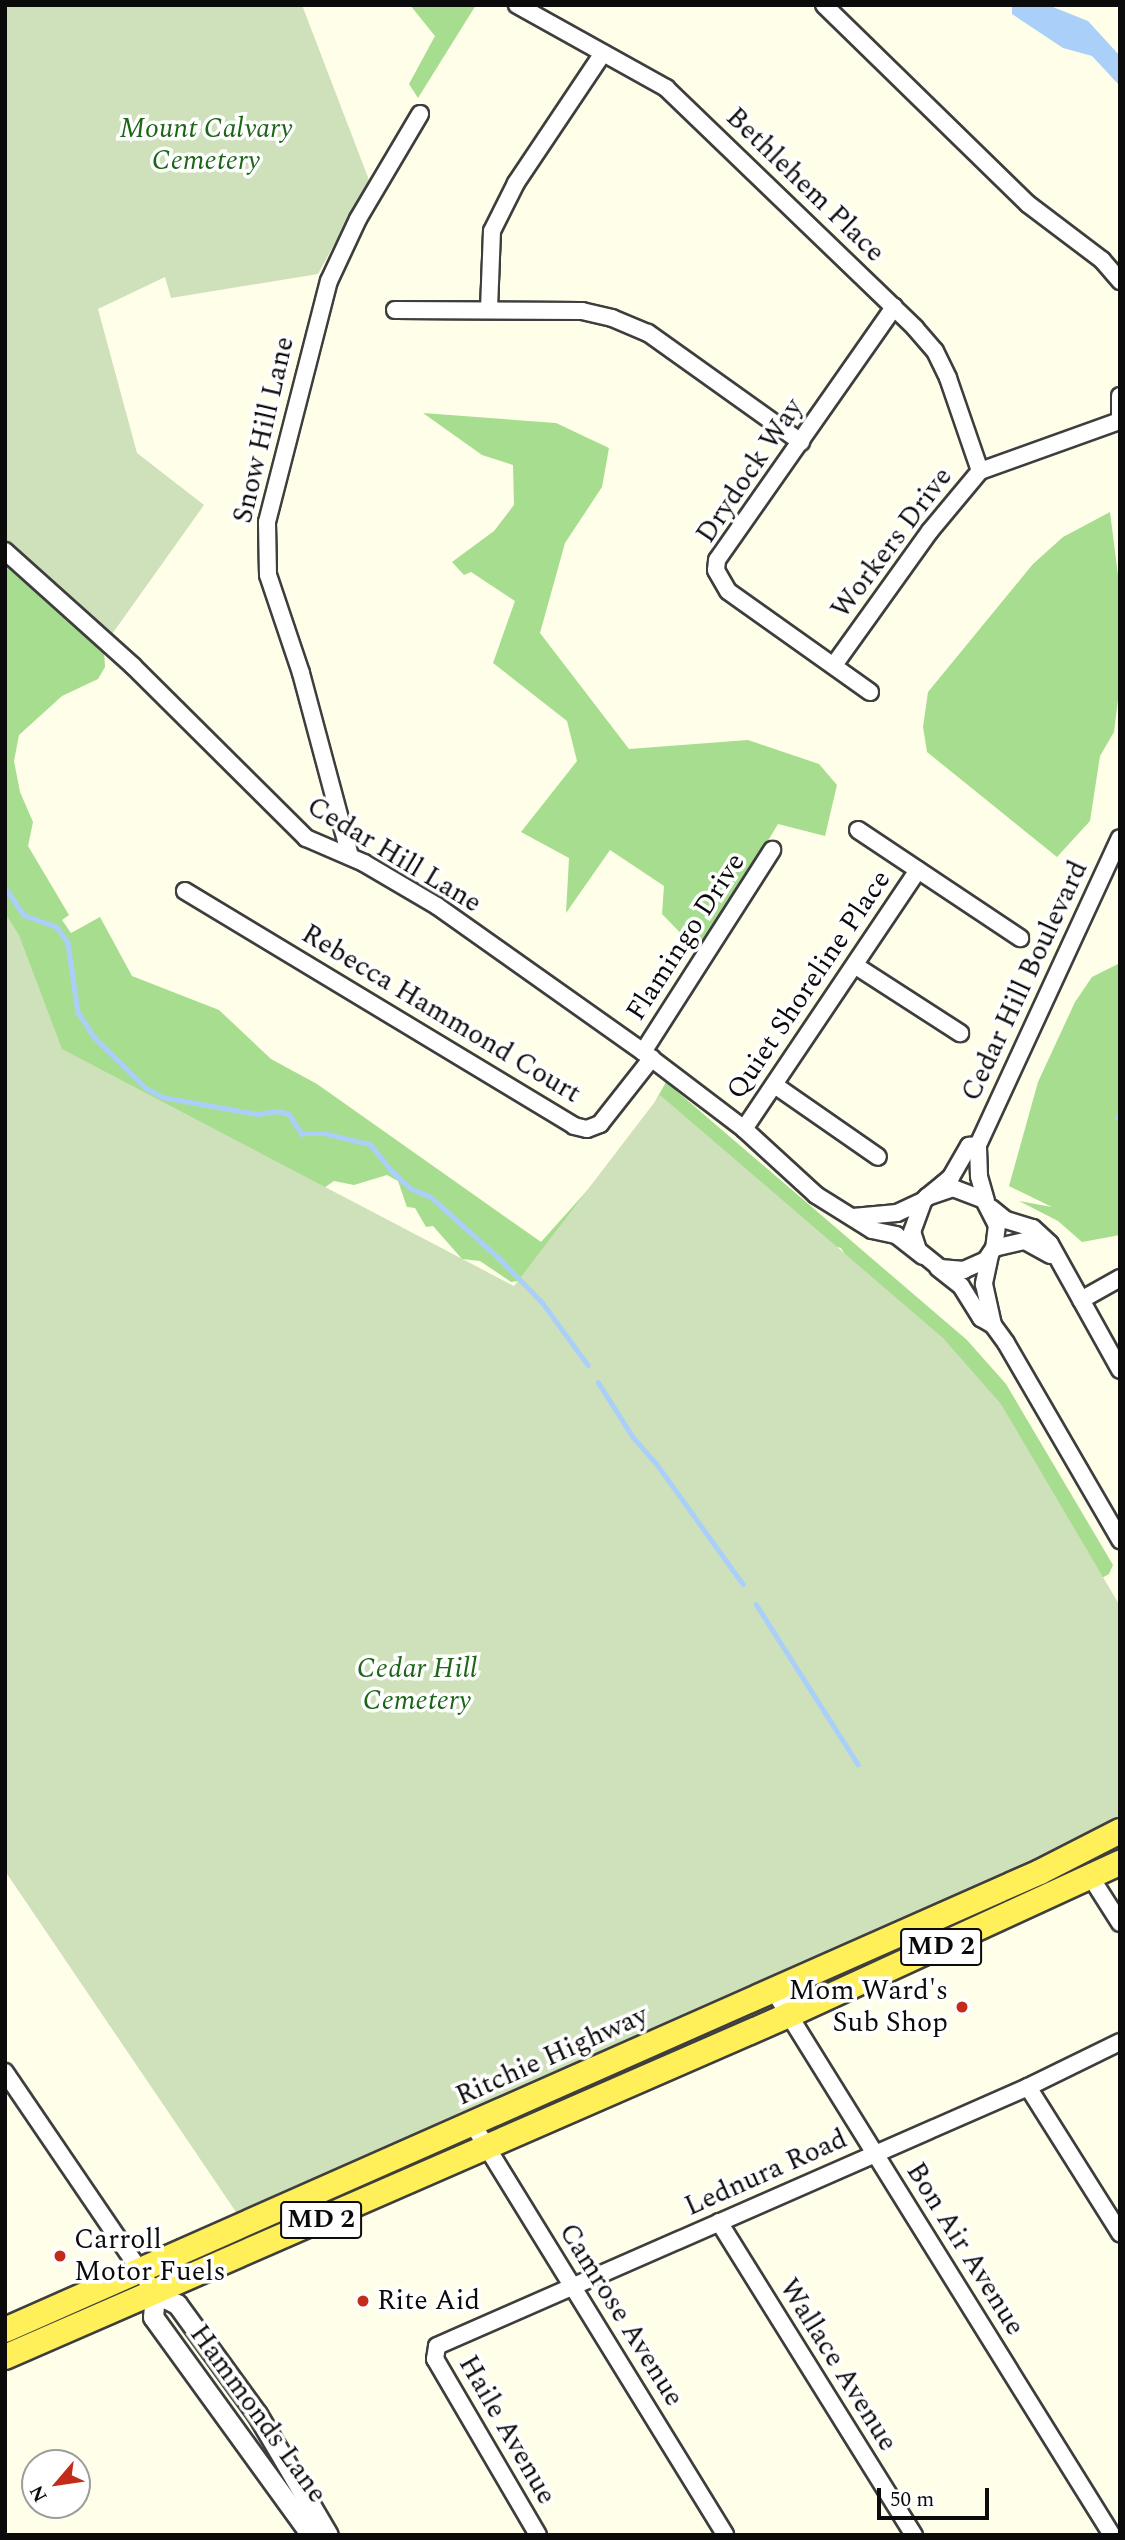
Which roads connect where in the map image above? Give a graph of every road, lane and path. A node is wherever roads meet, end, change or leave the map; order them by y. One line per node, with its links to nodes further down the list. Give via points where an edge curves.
1 (517, 5): 3 (street, Bethlehem Place)
2 (824, 5): 5 (street, via 1028,204 1102,260)
3 (603, 53): 6 (street, Bethlehem Place, via 666,88); 7 (street, via 516,183 492,231)
4 (421, 114): 19 (street, Snow Hill Lane, via 358,219 329,281 267,522 268,575 301,673)
5 (1120, 281)
6 (894, 307): 11 (street, Drydock Way); 12 (street, Bethlehem Place, via 935,351)
7 (489, 309): 8 (street); 11 (street, via 582,311 612,317 648,333)
8 (395, 310)
9 (1120, 396): 10 (street)
10 (1120, 421): 12 (street, Workers Drive)
11 (801, 443): 14 (street, Drydock Way, via 717,560 716,569 728,591)
12 (980, 471): 14 (street, Workers Drive, via 930,531)
13 (5, 551): 19 (street, Cedar Hill Lane, via 134,666 292,828)
14 (834, 665): 15 (street, Drydock Way)
15 (870, 692)
16 (858, 831): 20 (street)
17 (1120, 838): 28 (street, Cedar Hill Boulevard)
18 (772, 850): 25 (street, Flamingo Drive)
19 (350, 856): 25 (street, Cedar Hill Lane, via 426,899)
20 (918, 870): 22 (street); 23 (street, Quiet Shoreline Place)
21 (186, 891): 25 (street, Rebecca Hammond Court, via 574,1126 587,1129 600,1124)
22 (1020, 938)
23 (856, 966): 24 (street); 26 (street, Quiet Shoreline Place)
24 (960, 1033)
25 (648, 1055): 27 (street, Cedar Hill Lane)
26 (776, 1086): 27 (street, Quiet Shoreline Place); 29 (street)
27 (744, 1129): 32 (street, Cedar Hill Lane, via 816,1195)
28 (978, 1145): 30 (street, Cedar Hill Boulevard, via 969,1146 951,1177); 31 (street, Cedar Hill Boulevard, via 978,1176)
29 (878, 1157)
30 (925, 1199): 31 (street, via 953,1188 972,1192); 32 (street, via 897,1213); 34 (street, via 912,1232)
31 (988, 1204): 33 (street, Cedar Hill Boulevard, via 997,1225); 35 (street, via 1006,1220 1033,1228 1050,1244)
32 (853, 1217): 34 (street, Cedar Hill Lane, via 872,1230 896,1235)
33 (992, 1252): 34 (street, via 964,1270); 35 (street, via 1030,1242); 38 (street, Cedar Hill Boulevard, via 984,1284)
34 (928, 1260): 38 (street, Cedar Hill Boulevard, via 961,1286 981,1318)
35 (1059, 1262): 37 (street)
36 (1120, 1278): 37 (street)
37 (1081, 1300): 39 (street)
38 (993, 1325): 40 (street, Cedar Hill Boulevard)
39 (1120, 1370)
40 (1120, 1540)
41 (1120, 1831): 45 (main road, Ritchie Highway / MD 2)
42 (1120, 1863): 43 (main road, Ritchie Highway / MD 2)
43 (1092, 1878): 44 (street); 46 (main road, Ritchie Highway / MD 2)
44 (1120, 1923)
45 (774, 1991): 46 (street, Bon Air Avenue); 50 (main road, Ritchie Highway / MD 2)
46 (789, 2015): 51 (main road, Ritchie Highway / MD 2); 52 (street, Bon Air Avenue)
47 (1120, 2042): 49 (street, Lednura Road)
48 (5, 2072): 55 (street)
49 (1028, 2087): 52 (street, Lednura Road); 54 (street)
50 (472, 2123): 51 (street, Camrose Avenue); 55 (main road, Ritchie Highway / MD 2)
51 (487, 2147): 56 (street, Camrose Avenue); 57 (main road, Ritchie Highway / MD 2)
52 (876, 2154): 53 (street, Lednura Road); 70 (street, Bon Air Avenue)
53 (719, 2222): 56 (street, Lednura Road); 69 (street, Wallace Avenue)
54 (1120, 2234)
55 (139, 2270): 57 (street); 58 (main road, Ritchie Highway / MD 2)
56 (573, 2288): 59 (street, Lednura Road); 68 (street, Camrose Avenue)
57 (155, 2293): 60 (main road, Ritchie Highway / MD 2); 61 (street, Hammonds Lane, via 153,2317); 62 (street, Hammonds Lane, via 177,2304)
58 (5, 2329)
59 (433, 2351): 67 (street, Haile Avenue)
60 (5, 2357)
61 (202, 2383): 62 (street, via 213,2385 238,2413); 63 (street, Hammonds Lane)
62 (257, 2414): 64 (street, Hammonds Lane)
63 (236, 2432): 64 (street, via 252,2439 289,2489); 65 (street, Hammonds Lane)
64 (305, 2496): 66 (street, Hammonds Lane)
65 (311, 2535)
66 (328, 2535)
67 (538, 2535)
68 (725, 2535)
69 (914, 2535)
70 (1112, 2535)

